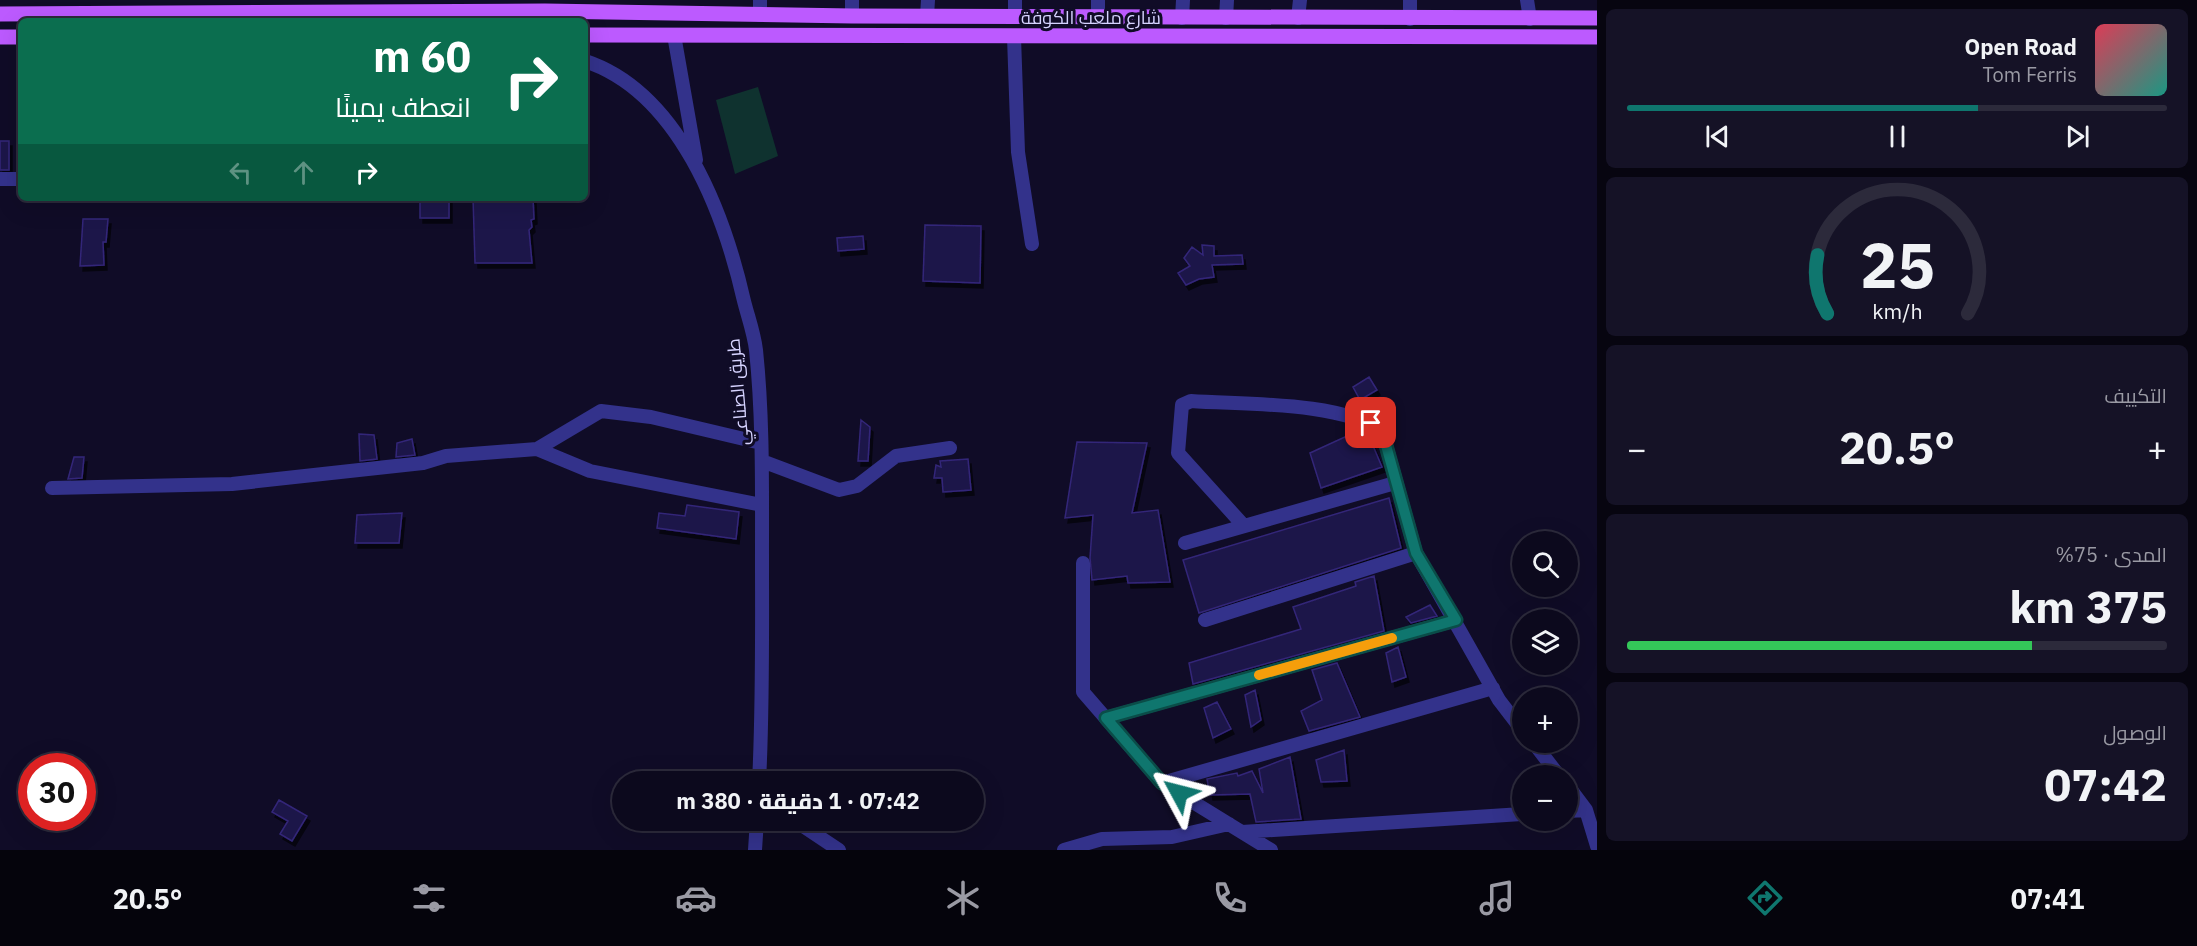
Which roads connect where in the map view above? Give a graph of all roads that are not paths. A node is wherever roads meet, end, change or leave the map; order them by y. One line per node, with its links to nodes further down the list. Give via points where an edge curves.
1 (852, 0): 16 (street)
2 (928, 0): 17 (street)
3 (1015, 0): 20 (street)
4 (1098, 0): 21 (street)
5 (1183, 0): 24 (street)
6 (1227, 0): 25 (street)
7 (1300, 0): 26 (street)
8 (1410, 0): 28 (street)
9 (1527, 0): 29 (street)
10 (545, 5): 11 (main road, شارع ملعب الكوفة); 19 (main road, شارع ملعب الكوفة)
11 (617, 6): 12 (main road, شارع ملعب الكوفة)
12 (651, 6): 13 (main road, شارع ملعب الكوفة)
13 (671, 6): 14 (main road, شارع ملعب الكوفة)
14 (760, 7): 16 (main road, شارع ملعب الكوفة)
15 (0, 14): 18 (main road, شارع ملعب الكوفة)
16 (852, 16): 17 (main road, شارع ملعب الكوفة)
17 (927, 16): 20 (main road, شارع ملعب الكوفة)
18 (149, 17): 19 (main road, شارع ملعب الكوفة)
19 (177, 17)
20 (1015, 17): 21 (main road, شارع ملعب الكوفة)
21 (1098, 18): 22 (main road, شارع ملعب الكوفة)
22 (1142, 18): 23 (main road, شارع ملعب الكوفة); 36 (main road, via 1147,28)
23 (1164, 18): 24 (main road, شارع ملعب الكوفة); 37 (main road, via 1158,30)
24 (1182, 18): 25 (main road, شارع ملعب الكوفة)
25 (1226, 18): 26 (main road, شارع ملعب الكوفة)
26 (1298, 18): 28 (main road, شارع ملعب الكوفة)
27 (1597, 18): 29 (main road, شارع ملعب الكوفة)
28 (1410, 19): 29 (main road, شارع ملعب الكوفة)
29 (1530, 19)
30 (588, 34): 31 (main road, شارع ملعب الكوفة)
31 (674, 35): 34 (main road, شارع ملعب الكوفة); 39 (street)
32 (18, 36): 33 (main road)
33 (0, 37)
34 (1014, 37): 36 (main road, شارع ملعب الكوفة); 42 (street, via 1018,152)
35 (1597, 37): 37 (main road, شارع ملعب الكوفة)
36 (1142, 38): 37 (main road, شارع ملعب الكوفة)
37 (1164, 38)
38 (588, 62): 39 (street, طريق الصناعي, via 614,75 649,102 678,135)
39 (699, 174): 43 (street, طريق الصناعي, via 734,258 755,348)
40 (0, 179): 41 (street)
41 (18, 179)
42 (1032, 244)
43 (761, 443): 45 (street, via 651,417 601,411); 46 (street, طريق الصناعي)
44 (950, 448): 46 (street, via 896,456 857,486 839,490)
45 (537, 449): 48 (street, via 447,456 423,463 232,484); 49 (street, via 590,471)
46 (762, 461): 49 (street, طريق الصناعي)
47 (1395, 483): 50 (street); 50 (street, via 1382,431 1371,423 1322,410 1191,401 1182,405 1178,453); 52 (street)
48 (52, 488)
49 (762, 506): 61 (street, طريق الصناعي)
50 (1244, 526): 51 (street)
51 (1185, 543)
52 (1416, 553): 54 (street); 55 (street)
53 (1083, 563): 58 (street, via 1083,692)
54 (1205, 620)
55 (1456, 620): 56 (street); 58 (street)
56 (1493, 688): 57 (street); 62 (street)
57 (1512, 715)
58 (1106, 718): 62 (street)
59 (1541, 753): 60 (street)
60 (1551, 765)
61 (760, 771)
62 (1162, 783): 67 (street)
63 (1578, 799): 65 (street)
64 (1578, 810): 65 (street)
65 (1586, 810): 71 (street)
66 (1512, 815): 70 (street)
67 (1229, 824): 70 (street); 74 (street, via 1172,837 1102,838)
68 (756, 831): 72 (street)
69 (810, 831): 73 (street)
70 (1242, 832): 75 (street)
71 (1597, 846)
72 (755, 850)
73 (839, 850)
74 (1064, 850)
75 (1271, 850)

